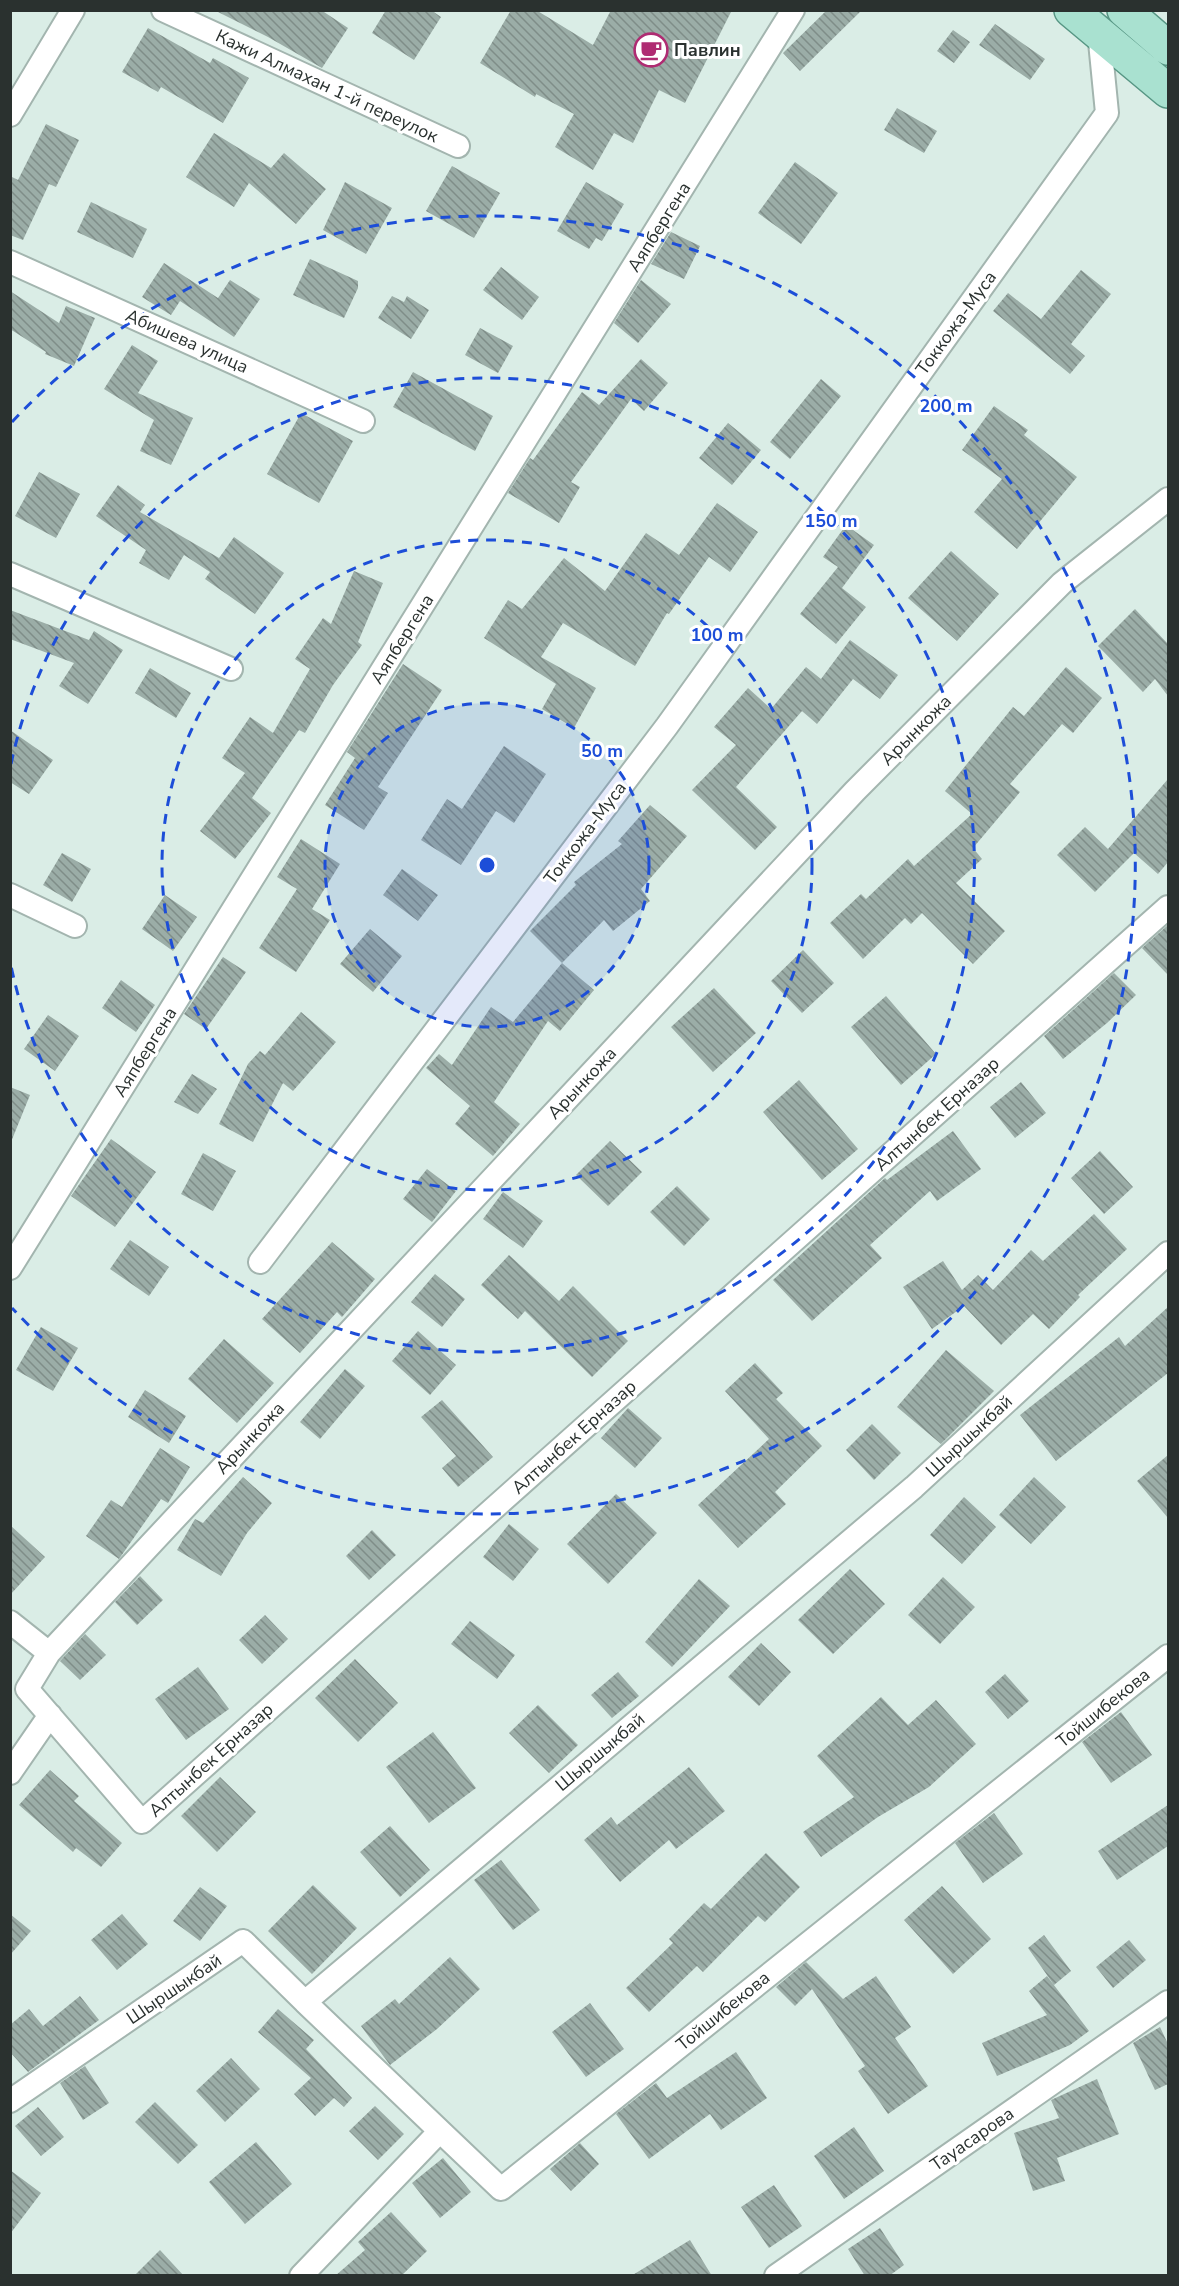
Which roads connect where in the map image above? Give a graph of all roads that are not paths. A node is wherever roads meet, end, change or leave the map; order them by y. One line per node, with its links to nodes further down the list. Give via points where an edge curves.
1 (73, 10): 9 (street)
2 (164, 10): 10 (street, Кажи Алмахан 1-й переулок)
3 (793, 10): 21 (street, Аяпбергена)
4 (1071, 10): 6 (main road)
5 (1124, 10): 7 (main road)
6 (1099, 32): 8 (main road); 20 (street, Токкожа-Муса, via 1107,113 667,726)
7 (1168, 48)
8 (1168, 91)
9 (10, 115)
10 (458, 146)
11 (10, 262): 12 (street, Абишева улица)
12 (363, 421)
13 (1168, 499): 23 (street, Арынкожа, via 1062,584 855,791)
14 (10, 574): 15 (street)
15 (231, 669)
16 (10, 895): 18 (street)
17 (1168, 907): 25 (street, Алтынбек Ерназар, via 142,1822)
18 (75, 926)
19 (1168, 1253): 27 (street, Шыршыкбай, via 914,1487)
20 (260, 1262)
21 (10, 1268)
22 (10, 1622): 23 (street)
23 (49, 1653): 25 (street, Алтынбек Ерназар, via 27,1689)
24 (1168, 1656): 30 (street, Тойшибекова, via 501,2189)
25 (50, 1715): 26 (street)
26 (10, 1773)
27 (305, 2002): 29 (street, Шыршыкбай, via 243,1941); 30 (street)
28 (1168, 2002): 32 (street, Тауасарова)
29 (10, 2101)
30 (440, 2131): 31 (street)
31 (301, 2276)
32 (776, 2276)

